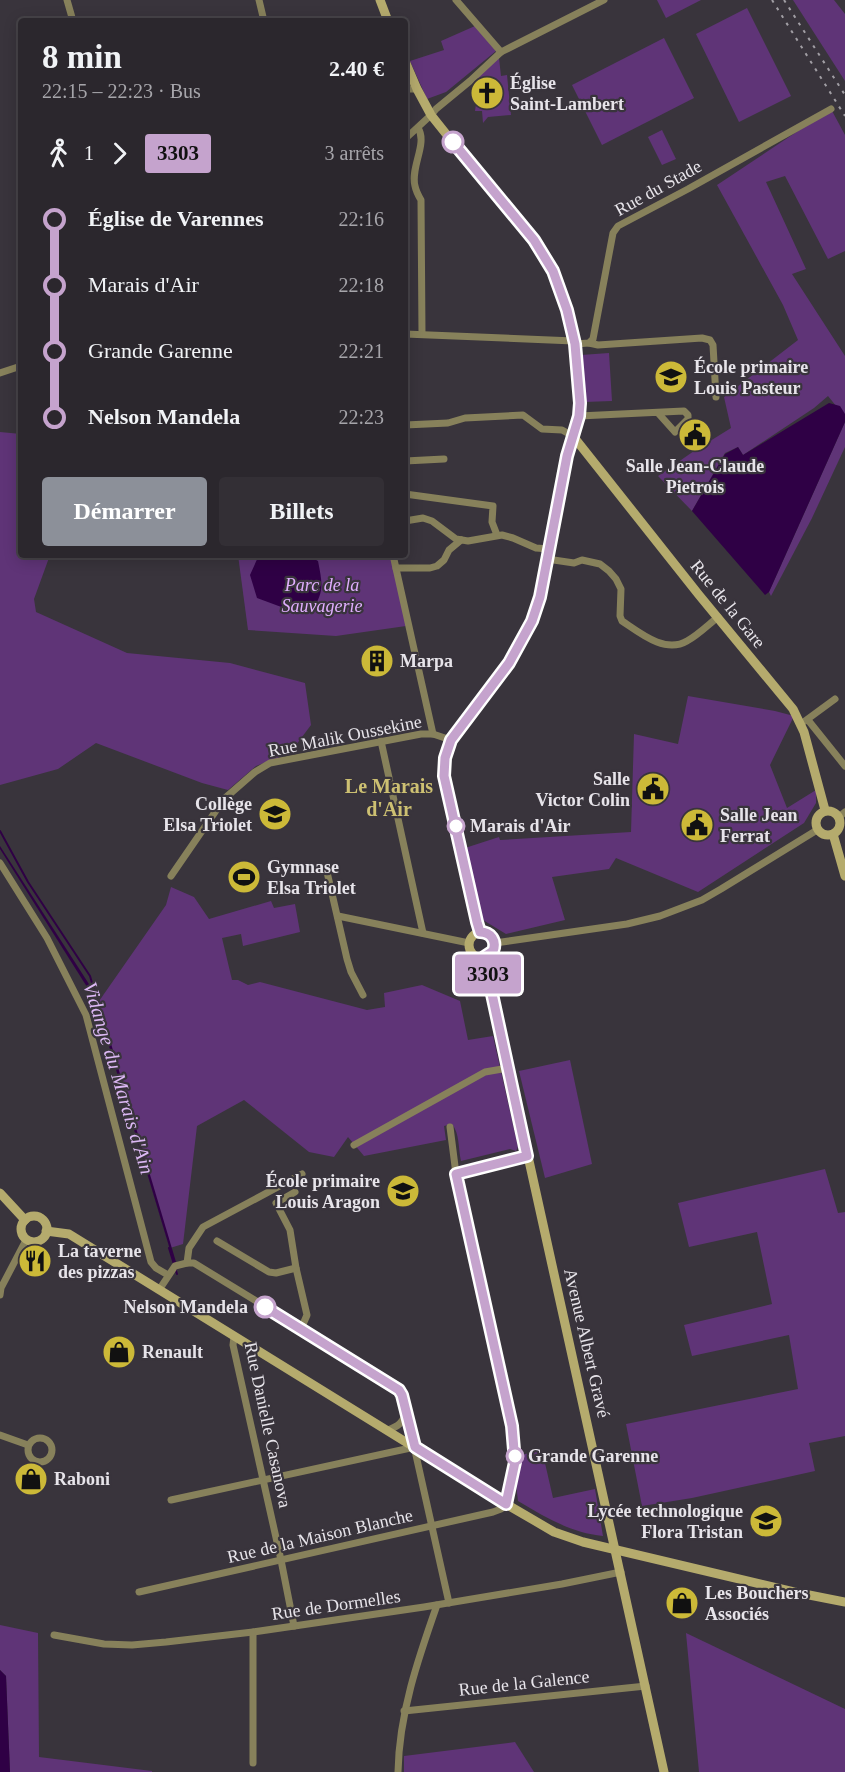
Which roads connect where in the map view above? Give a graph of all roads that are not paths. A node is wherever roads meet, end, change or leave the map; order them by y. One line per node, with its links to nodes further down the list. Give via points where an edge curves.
1 (67, 0): 6 (street)
2 (260, 0): 7 (street)
3 (380, 0): 8 (main road)
4 (456, 0): 9 (street)
5 (604, 0): 9 (street)
6 (71, 18)
7 (263, 18)
8 (387, 18)
9 (501, 52): 14 (street)
10 (408, 68): 12 (main road)
11 (408, 89): 12 (street)
12 (417, 89): 14 (main road)
13 (831, 109): 20 (street, Rue du Stade, via 618,226 613,233 595,334)
14 (431, 115): 15 (street); 19 (main road, via 534,240 559,287)
15 (418, 128): 16 (street); 18 (street, via 421,137 414,177 421,200)
16 (408, 136)
17 (408, 334): 18 (street)
18 (422, 334): 19 (street)
19 (575, 343): 20 (street); 25 (main road)
20 (589, 343): 23 (street, via 710,340)
21 (18, 367): 22 (street)
22 (0, 373)
23 (717, 397)
24 (658, 413): 25 (street)
25 (579, 416): 27 (main road)
26 (408, 425): 27 (street, via 524,415 542,429 562,430)
27 (573, 436): 34 (main road); 38 (main road, Rue de la Gare)
28 (444, 459): 29 (street)
29 (408, 461)
30 (408, 494): 32 (street, via 493,506 492,522)
31 (408, 520): 33 (street, via 432,521)
32 (497, 535): 33 (street); 34 (street)
33 (461, 540): 37 (street, via 437,566)
34 (549, 549): 36 (main road)
35 (394, 558): 37 (street)
36 (547, 559): 38 (street, via 600,564 621,589 622,621 662,644 686,642); 42 (main road, via 538,602 525,636)
37 (396, 568): 41 (street)
38 (718, 616): 40 (main road, Rue de la Gare)
39 (835, 699): 40 (street)
40 (804, 721): 44 (street); 45 (main road, Rue de la Gare)
41 (433, 734): 42 (street); 43 (street, Rue Malik Oussekine)
42 (451, 740): 54 (main road, via 444,776)
43 (381, 741): 51 (street, Rue Malik Oussekine, via 270,763 255,772 224,799); 55 (street)
44 (845, 766)
45 (825, 810): 46 (main road); 47 (main road, via 815,821)
46 (842, 814): 48 (main road)
47 (818, 830): 48 (main road); 57 (street, via 702,900 660,916)
48 (833, 834): 52 (main road)
49 (0, 863): 74 (street, via 48,938 86,1015 151,1262)
50 (327, 872): 53 (street)
51 (171, 876)
52 (845, 876)
53 (338, 916): 55 (street); 59 (street, via 351,972)
54 (480, 932): 56 (main road); 57 (main road, via 491,936)
55 (423, 933): 56 (street)
56 (469, 943): 58 (main road, via 473,954)
57 (495, 943): 58 (main road, via 493,951)
58 (484, 957): 60 (main road, Avenue Albert Gravé)
59 (363, 995)
60 (508, 1068): 62 (street, via 485,1072); 63 (main road, Avenue Albert Gravé)
61 (450, 1127): 65 (street)
62 (354, 1146)
63 (527, 1156): 65 (street); 88 (main road, Avenue Albert Gravé)
64 (302, 1174): 72 (street, via 203,1227 189,1248)
65 (456, 1174): 86 (street, via 512,1426 515,1462)
66 (295, 1192): 73 (street, via 276,1203 290,1230)
67 (0, 1193): 68 (main road)
68 (25, 1220): 69 (main road, via 32,1216 40,1218); 70 (main road, via 21,1230)
69 (46, 1232): 70 (main road, via 37,1242); 75 (main road, via 69,1234)
70 (26, 1240): 76 (street)
71 (217, 1240): 73 (street, via 269,1272 276,1274)
72 (187, 1263): 74 (street, via 175,1266); 77 (street, via 194,1263)
73 (296, 1268): 77 (street, via 307,1315)
74 (168, 1275): 75 (street)
75 (159, 1290): 78 (main road)
76 (0, 1295)
77 (301, 1329): 79 (street, via 399,1390)
78 (234, 1337): 80 (main road); 84 (street, Rue Danielle Casanova)
79 (407, 1412): 80 (street, via 399,1426); 83 (street)
80 (388, 1430): 83 (main road)
81 (0, 1435): 82 (street)
82 (28, 1446)
83 (415, 1447): 84 (street); 86 (main road); 87 (street)
84 (263, 1480): 85 (street); 89 (street, Rue Danielle Casanova)
85 (171, 1500)
86 (506, 1504): 87 (street, Rue de la Maison Blanche, via 494,1512); 88 (main road, via 554,1532)
87 (432, 1526): 89 (street, Rue de la Maison Blanche); 93 (street)
88 (616, 1550): 90 (main road, Avenue Albert Gravé); 92 (main road)
89 (281, 1560): 91 (street, Rue de la Maison Blanche); 95 (street, Rue Danielle Casanova)
90 (621, 1572): 93 (street, Rue de Dormelles); 98 (main road, Avenue Albert Gravé)
91 (139, 1592)
92 (845, 1602)
93 (449, 1603): 94 (street, Rue de Dormelles)
94 (437, 1605): 95 (street, Rue de Dormelles); 99 (street)
95 (294, 1626): 96 (street, Rue de Dormelles)
96 (253, 1632): 97 (street, Rue de Dormelles, via 132,1645); 100 (street)
97 (54, 1635)
98 (646, 1686): 99 (street, Rue de la Galence); 102 (main road, Avenue Albert Gravé)
99 (404, 1711): 101 (street)
100 (254, 1762)
101 (398, 1772)
102 (664, 1772)

